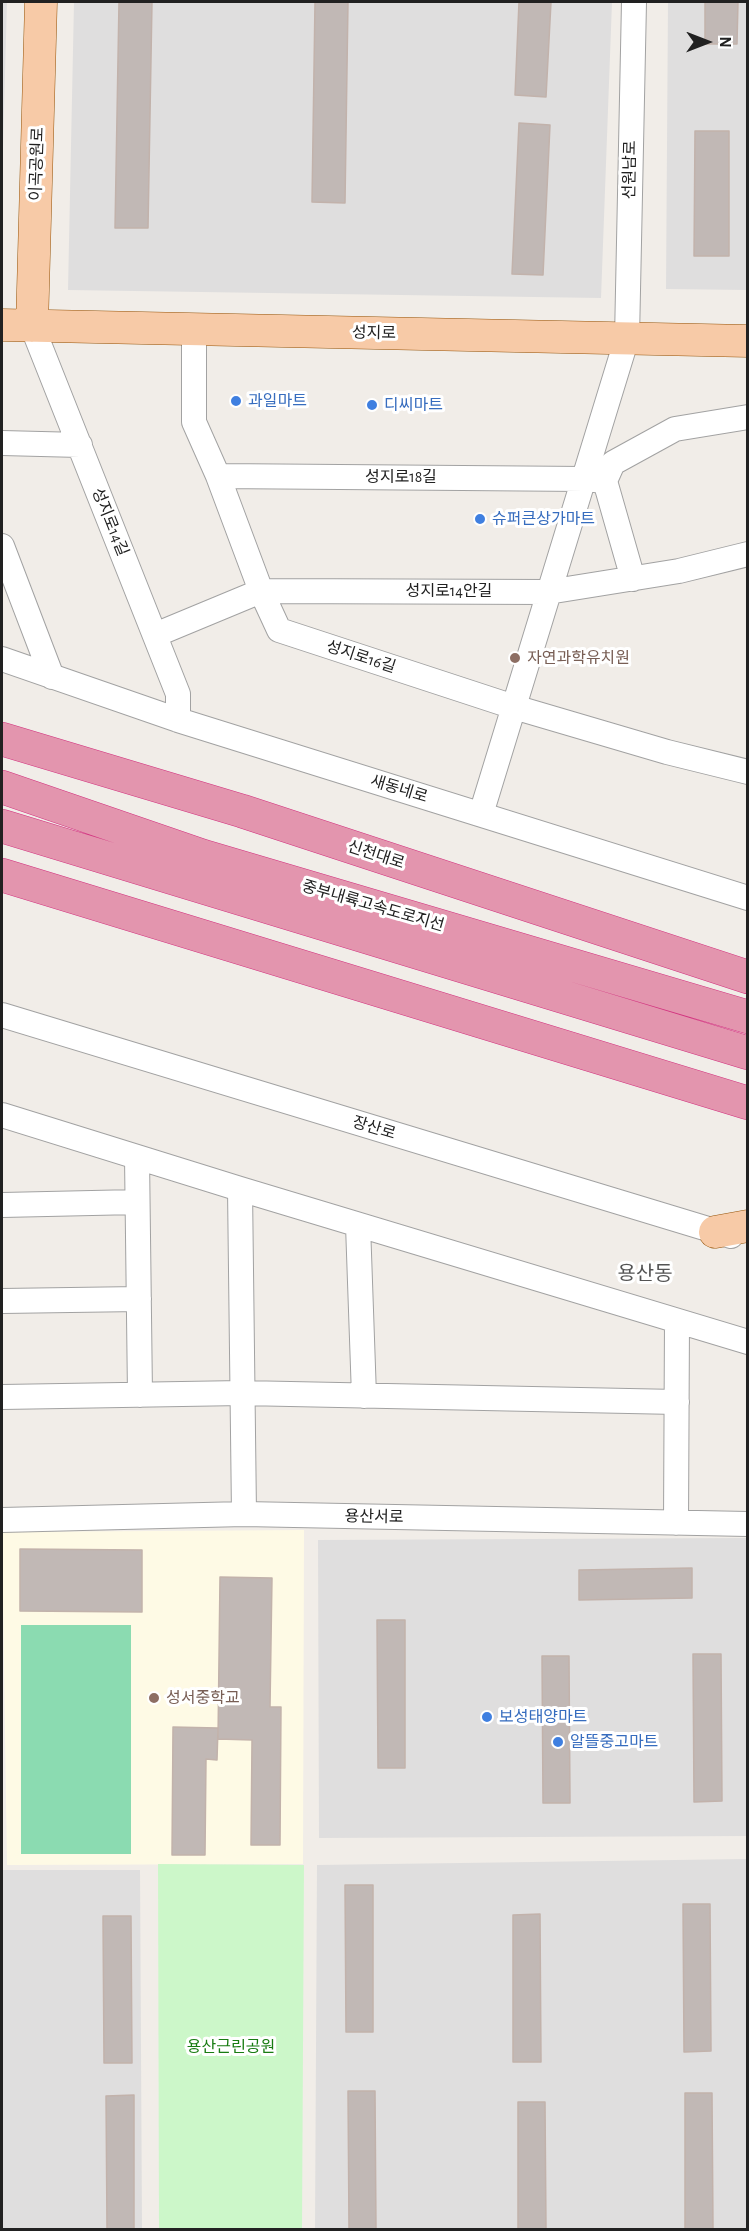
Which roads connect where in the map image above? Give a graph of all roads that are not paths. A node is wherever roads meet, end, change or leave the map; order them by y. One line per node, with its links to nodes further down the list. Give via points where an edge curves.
1 (41, 2): 4 (main road, 이곡공원로)
2 (634, 2): 6 (street, 선원남로)
3 (2, 325): 4 (main road, 성지로)
4 (32, 326): 5 (main road, 성지로); 10 (street, 성지로14길)
5 (194, 329): 6 (main road, 성지로); 11 (street, 성지로16길, via 194,422)
6 (627, 338): 7 (main road, 성지로); 12 (street)
7 (747, 341)
8 (747, 417): 12 (street, via 675,429 613,463)
9 (2, 443): 10 (street)
10 (80, 445): 18 (street, 성지로14길)
11 (218, 476): 12 (street, 성지로18길); 16 (street, 성지로16길)
12 (594, 480): 15 (street); 17 (street)
13 (2, 546): 20 (street)
14 (747, 554): 15 (street, 성지로14안길)
15 (633, 579): 17 (street, 성지로14안길)
16 (261, 591): 17 (street, 성지로14안길); 18 (street, 성지로14안길); 21 (street, 성지로16길, via 279,630)
17 (548, 592): 21 (street)
18 (155, 635): 22 (street, 성지로14길, via 178,694)
19 (2, 659): 20 (street, 새동네로)
20 (52, 677): 22 (street, 새동네로)
21 (514, 707): 24 (street, 성지로16길); 26 (street)
22 (178, 720): 26 (street, 새동네로)
23 (2, 739): 30 (highway, 신천대로, via 242,811)
24 (747, 772)
25 (2, 787): 32 (highway, 중부내륙고속도로지선, via 203,856)
26 (482, 814): 29 (street, 새동네로)
27 (2, 826): 33 (highway, 중부내륙고속도로지선)
28 (2, 875): 34 (highway)
29 (747, 898)
30 (747, 977)
31 (2, 1015): 42 (street, 장산로)
32 (747, 1017)
33 (747, 1053)
34 (747, 1103)
35 (2, 1115): 36 (street)
36 (137, 1157): 37 (street); 38 (street)
37 (240, 1190): 40 (street); 48 (street)
38 (137, 1202): 39 (street); 44 (street)
39 (2, 1205)
40 (358, 1225): 46 (street); 50 (street)
41 (747, 1226): 42 (main road)
42 (715, 1232): 43 (street, 장산로)
43 (747, 1241)
44 (139, 1299): 45 (street); 49 (street)
45 (2, 1300)
46 (677, 1321): 47 (street); 52 (street)
47 (747, 1342)
48 (242, 1393): 49 (street); 50 (street); 53 (street)
49 (140, 1395): 51 (street)
50 (364, 1396): 52 (street)
51 (2, 1397)
52 (676, 1402): 55 (street)
53 (244, 1514): 54 (street, 용산서로); 55 (street, 용산서로)
54 (2, 1520)
55 (676, 1523): 56 (street, 용산서로)
56 (747, 1524)

